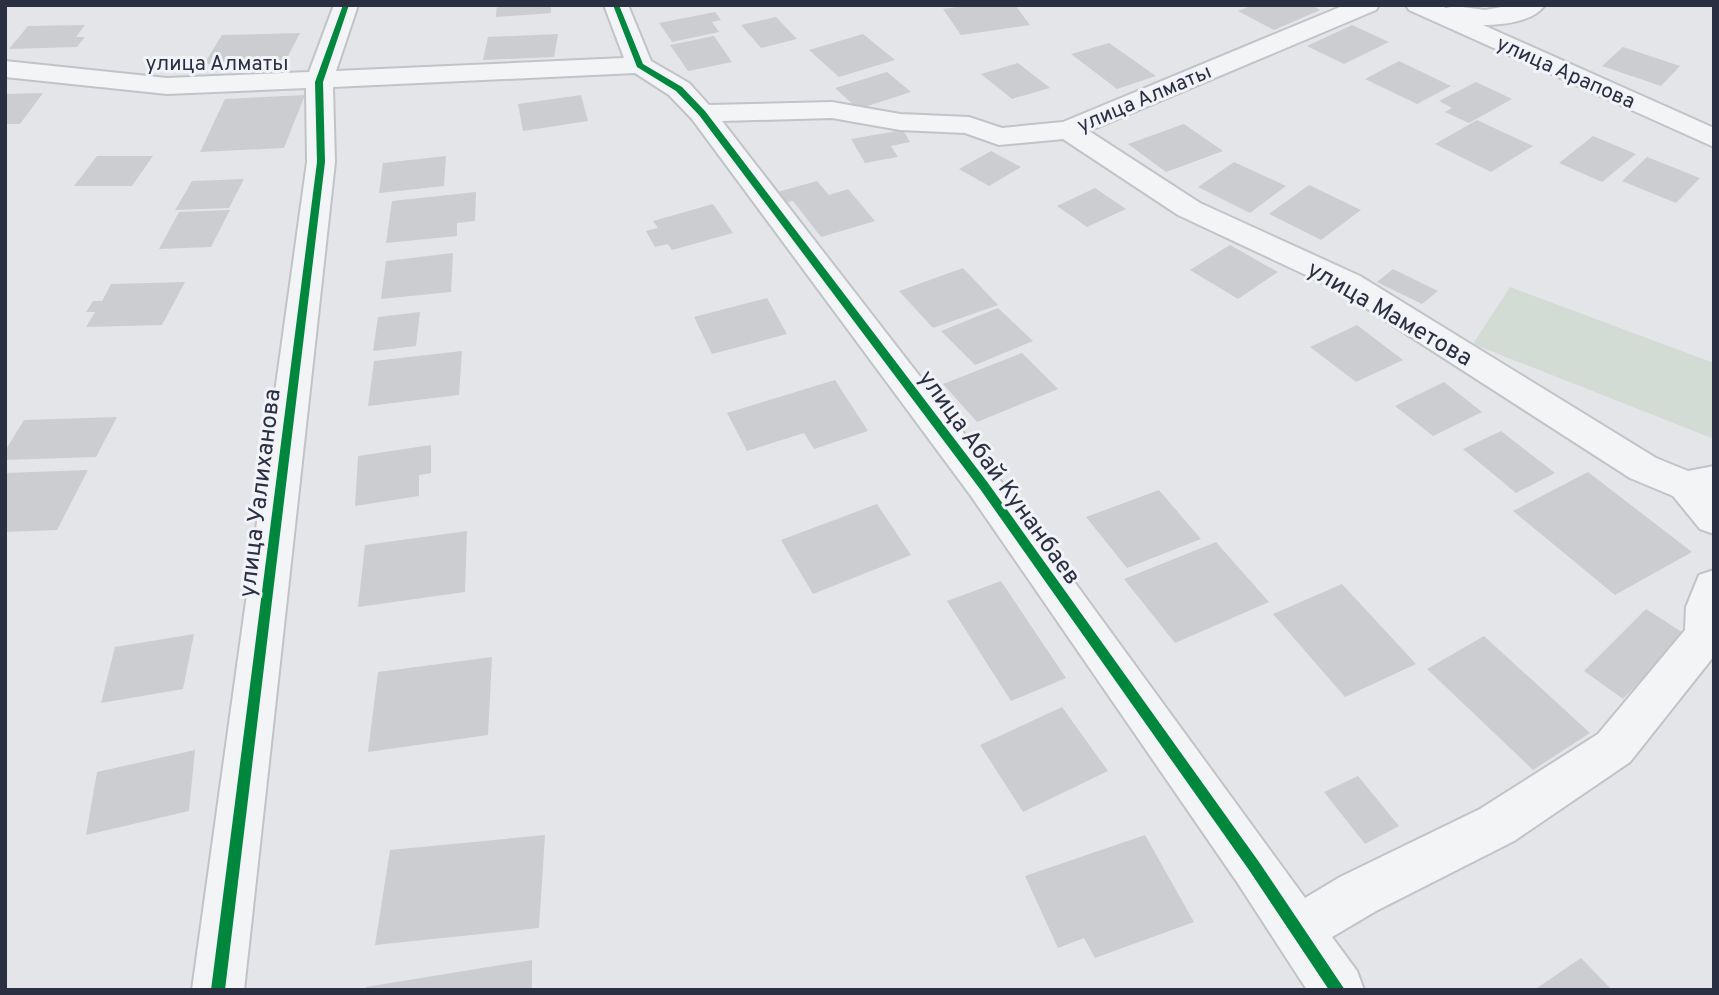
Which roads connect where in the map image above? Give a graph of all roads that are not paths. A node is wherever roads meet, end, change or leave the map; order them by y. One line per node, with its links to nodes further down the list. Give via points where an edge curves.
1 (346, 5): 9 (street, улица Уалиханова)
2 (616, 5): 7 (street)
3 (1367, 5): 11 (street, улица Алматы)
4 (1418, 5): 12 (street, улица Арапова)
5 (1430, 5): 6 (street, via 1462,15 1495,18)
6 (1533, 5)
7 (640, 65): 9 (street, улица Алматы); 10 (street, улица Абай Кунанбаев, via 679,89)
8 (5, 69): 9 (street, улица Алматы, via 167,86)
9 (319, 82): 18 (street, улица Уалиханова, via 321,162)
10 (702, 113): 11 (street, улица Алматы, via 832,110 900,122 969,125 999,137); 17 (street, улица Абай Кунанбаев, via 984,486)
11 (1068, 130): 13 (street, улица Маметова, via 1188,209 1349,283 1643,468)
12 (1714, 139)
13 (1700, 483): 14 (street)
14 (1714, 519)
15 (1714, 586): 16 (street, via 1707,607)
16 (1710, 639): 17 (street, via 1614,748 1497,825 1358,894)
17 (1297, 930): 19 (street, улица Абай Кунанбаев)
18 (218, 990)
19 (1338, 990)

